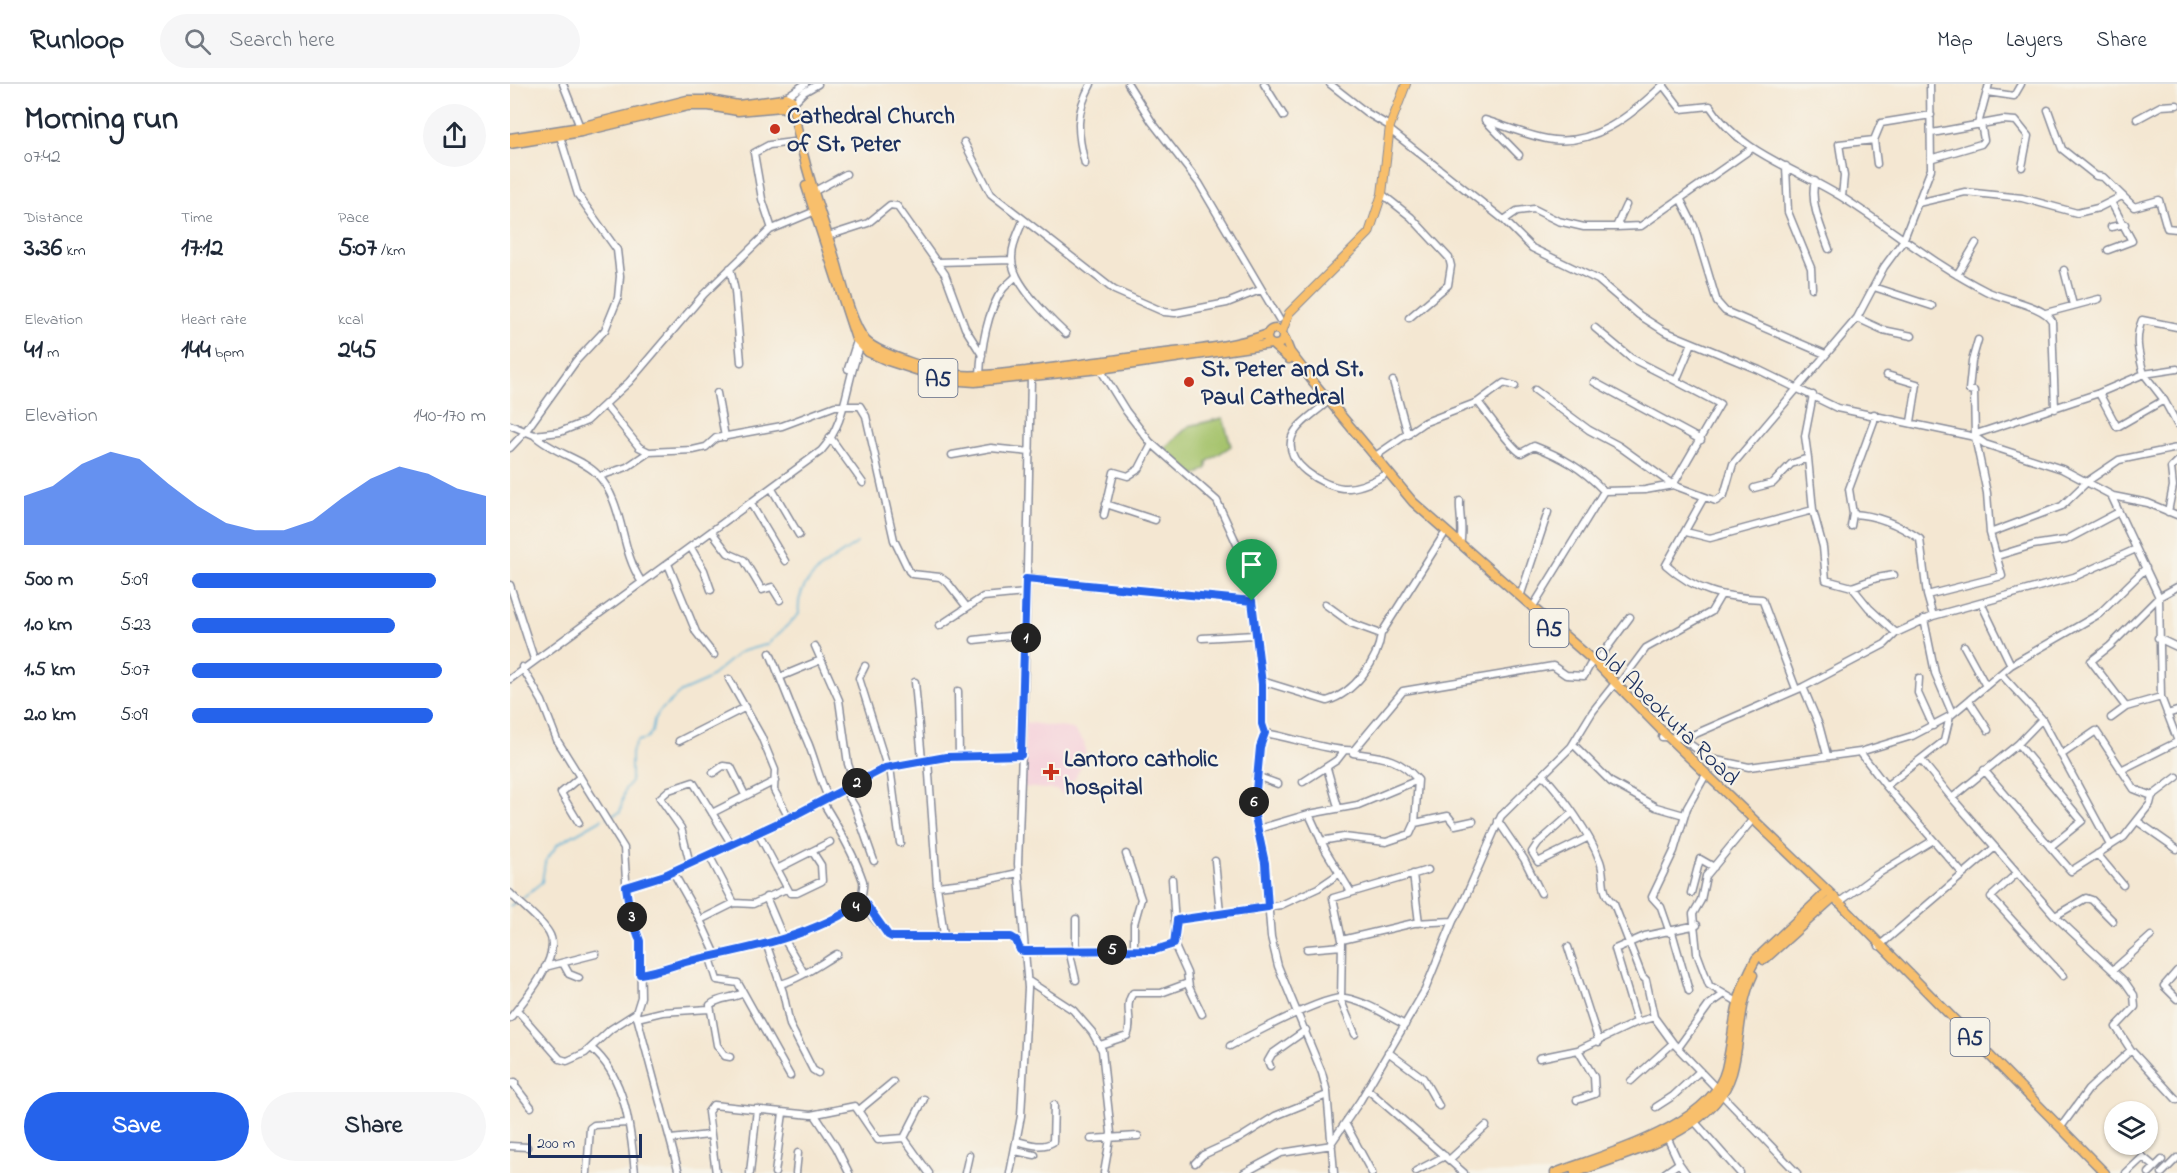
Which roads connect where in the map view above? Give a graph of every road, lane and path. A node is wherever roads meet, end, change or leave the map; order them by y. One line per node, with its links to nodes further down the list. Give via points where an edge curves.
1 (563, 84): 23 (street)
2 (805, 84): 14 (street)
3 (818, 84): 16 (street)
4 (1091, 84): 35 (street, via 1081,102 1078,120)
5 (1128, 84): 71 (street, via 1203,190)
6 (1264, 84): 20 (street)
7 (1330, 84): 24 (street)
8 (1401, 84): 24 (main road)
9 (1406, 84): 24 (main road)
10 (1664, 84): 32 (street, via 1681,109 1710,106); 33 (street, via 1631,113 1593,136 1547,139 1485,120)
11 (1930, 84): 19 (street)
12 (1989, 84): 15 (street)
13 (2021, 84): 15 (street, via 2014,96)
14 (796, 86): 16 (street)
15 (1987, 93): 22 (street)
16 (787, 103): 23 (highway, via 738,105 687,100); 26 (highway, via 738,111 688,106); 29 (highway, A5); 41 (highway, A5)
17 (2177, 105): 21 (street, via 2161,106)
18 (2048, 110): 43 (street, via 2062,149 2096,176 2103,177)
19 (1930, 115): 25 (street); 28 (street, via 1881,123)
20 (1284, 116)
21 (2137, 118)
22 (1980, 124): 25 (street); 34 (street, via 1982,144); 38 (street, via 2002,120 2021,124 2028,136)
23 (580, 127): 27 (highway)
24 (1388, 127): 42 (main road); 50 (street); 78 (main road, via 1377,192 1365,230)
25 (1932, 133): 34 (street)
26 (560, 136): 31 (highway); 117 (street, via 578,195 616,250 619,287 616,306 605,330 571,367)
27 (510, 138)
28 (1874, 140): 36 (street); 44 (street, via 1839,144 1844,176)
29 (793, 142): 49 (highway, A5); 55 (street, via 769,145 754,153)
30 (964, 142): 51 (street, via 991,194)
31 (510, 144)
32 (1751, 149): 37 (street); 45 (street)
33 (1519, 155)
34 (1933, 158): 47 (street)
35 (1085, 164)
36 (1877, 164)
37 (1786, 166): 40 (street); 70 (street, via 1788,212 1811,268)
38 (2022, 167)
39 (846, 174): 41 (street)
40 (1815, 182): 44 (street); 60 (street, via 1819,222)
41 (813, 192): 57 (highway, A5)
42 (1382, 194): 76 (street, via 1411,217 1449,258 1451,266 1448,285); 81 (main road, via 1369,233 1289,313)
43 (2121, 195): 46 (street); 56 (street, via 2134,207 2159,200 2167,228)
44 (1842, 197): 58 (street)
45 (1681, 200): 54 (street, via 1641,226); 89 (street, via 1694,226 1717,302 1725,311)
46 (2111, 202): 47 (street, via 2077,213 2022,198 1965,192); 52 (street)
47 (1918, 203): 58 (street)
48 (1626, 205): 54 (street)
49 (813, 212): 55 (street); 68 (highway, A5)
50 (1504, 220): 54 (street, via 1517,211 1534,209 1558,221); 87 (street, via 1532,248 1598,280 1639,315)
51 (1023, 221): 62 (street); 71 (street, via 1051,239 1101,282 1164,312 1184,313)
52 (2125, 224): 53 (street); 61 (street, via 2132,241)
53 (2111, 227)
54 (1616, 228)
55 (772, 229): 64 (street)
56 (2177, 229)
57 (828, 236): 63 (street, via 868,223 894,206); 68 (highway, A5)
58 (1903, 241): 66 (street); 69 (street)
59 (1976, 243): 66 (street)
60 (1829, 249)
61 (2108, 250)
62 (1012, 261): 63 (street); 67 (street)
63 (938, 262): 90 (street, via 965,328)
64 (730, 268): 91 (street); 111 (street)
65 (2064, 270): 73 (street)
66 (1956, 275): 75 (street)
67 (1016, 276): 82 (street); 90 (street, via 999,296)
68 (840, 286): 86 (highway, A5); 95 (highway, A5, via 858,328 872,346 939,372)
69 (1874, 287): 74 (street); 77 (street)
70 (1812, 288)
71 (1260, 290): 78 (street)
72 (2099, 299): 73 (street)
73 (2073, 305): 75 (street)
74 (1932, 306)
75 (2046, 313): 112 (street, via 2052,321)
76 (1409, 318)
77 (1857, 318): 84 (street, via 1883,330); 89 (street)
78 (1279, 319): 81 (main road)
79 (2177, 327): 94 (street, via 2142,320 2137,349)
80 (1595, 328): 99 (street, via 1631,358)
81 (1281, 333): 83 (highway); 88 (highway, via 1280,345); 130 (highway, Old Abeokuta Road / A5, via 1292,356)
82 (1066, 334)
83 (1268, 334): 88 (highway, via 1267,340); 95 (highway, A5, via 1130,358)
84 (1912, 336)
85 (1978, 340): 121 (street, via 1969,390 1974,391)
86 (859, 343): 97 (highway, A5, via 888,361 947,380); 110 (street)
87 (1692, 343): 99 (street); 102 (street)
88 (1273, 345): 92 (highway, A5); 109 (highway, Old Abeokuta Road / A5, via 1285,353)
89 (1825, 354): 102 (street)
90 (982, 355): 95 (street)
91 (741, 362)
92 (1100, 369): 97 (highway, A5); 124 (street)
93 (2177, 369): 94 (street)
94 (2144, 374): 105 (street); 107 (street)
95 (980, 375)
96 (1887, 375): 114 (street, via 1917,384)
97 (1031, 377): 128 (street)
98 (1393, 381): 119 (street)
99 (1676, 381): 123 (street, via 1720,404)
100 (1594, 382): 123 (street)
101 (1515, 386): 108 (street, via 1504,383)
102 (1798, 387): 106 (street); 142 (street, via 1733,464 1724,495 1716,501)
103 (1535, 390): 137 (street)
104 (717, 393): 120 (street)
105 (2099, 393): 107 (street, via 2117,427); 112 (street)
106 (1813, 395): 113 (street, via 1838,408); 131 (street, via 1805,436)
107 (2164, 400): 115 (street)
108 (1478, 402): 119 (street, via 1441,414); 140 (street, via 1514,450 1521,453 1534,446 1566,459)
109 (1325, 404): 134 (highway, Old Abeokuta Road / A5); 134 (street, via 1291,440 1302,469 1345,488)
110 (843, 405): 120 (street, via 782,426); 122 (street); 183 (street, via 858,405 865,412 894,540 909,571 931,574 948,582)
111 (606, 406): 118 (street, via 579,425); 127 (street, via 639,447)
112 (2055, 409): 121 (street)
113 (1874, 414): 114 (street); 150 (street, via 1849,489)
114 (1911, 422): 121 (street)
115 (2177, 424)
116 (510, 425): 117 (street)
117 (525, 432): 118 (street); 125 (street)
118 (534, 435): 133 (street, via 546,447)
119 (1408, 435): 130 (street)
120 (725, 436): 127 (street, via 693,450)
121 (1976, 436): 135 (street, via 1985,444); 157 (street)
122 (830, 437): 136 (street); 139 (street, via 815,457); 169 (street, via 805,460)
123 (1701, 440): 137 (street)
124 (1152, 444): 145 (street, via 1136,473 1128,476 1114,472); 180 (street, via 1213,496 1222,509 1247,566)
125 (510, 448)
126 (2177, 448): 135 (street, via 2119,460)
127 (649, 452): 133 (street)
128 (1030, 452): 129 (street, via 992,448); 168 (street)
129 (952, 456)
130 (1374, 457): 160 (highway, Old Abeokuta Road / A5)
131 (1808, 458): 138 (street, via 1791,464 1773,483); 146 (street)
132 (2177, 462): 148 (street, via 2172,468)
133 (600, 476): 169 (street, via 616,505 625,549)
134 (1383, 476): 159 (highway, Old Abeokuta Road / A5)
135 (2088, 481): 141 (street); 157 (street, via 2062,506)
136 (863, 483)
137 (1673, 485): 140 (street); 142 (street)
138 (1754, 488)
139 (772, 489): 144 (street); 158 (street)
140 (1604, 491): 184 (street)
141 (2111, 495): 148 (street); 149 (street)
142 (1704, 497): 156 (street)
143 (1460, 501): 160 (street, via 1464,527)
144 (751, 504): 155 (street); 164 (street)
145 (1106, 504): 151 (street); 153 (street)
146 (1813, 510): 156 (street, via 1710,538); 170 (street, via 1823,547 1826,580)
147 (1548, 512): 178 (street)
148 (2168, 512): 152 (street)
149 (2117, 513): 162 (street); 163 (street, via 2066,540)
150 (1853, 514): 154 (street); 176 (street, via 1903,527 1920,538)
151 (1104, 515)
152 (2177, 515)
153 (1155, 520)
154 (1851, 526)
155 (712, 532): 161 (street); 179 (street, via 728,553 744,560 762,590 772,587)
156 (1686, 532): 175 (street, via 1666,565 1685,582)
157 (1990, 533): 163 (street)
158 (799, 535)
159 (1443, 536): 191 (street); 203 (highway, Old Abeokuta Road / A5)
160 (1460, 545): 178 (highway, Old Abeokuta Road / A5)
161 (691, 548): 165 (street); 173 (street)
162 (2136, 549): 166 (street); 181 (street, via 2074,577)
163 (1997, 556): 176 (street, via 2002,576)
164 (784, 561)
165 (668, 564): 200 (street, via 696,632); 206 (street)
166 (2146, 568): 177 (street); 204 (street, via 2098,614)
167 (1894, 576): 170 (street)
168 (1026, 579): 174 (street); 180 (street)
169 (641, 581): 201 (street)
170 (1852, 587): 189 (street)
171 (2177, 587): 177 (street)
172 (510, 588): 201 (street)
173 (711, 590)
174 (1026, 593): 183 (street, via 988,595); 190 (street)
175 (1721, 595): 215 (street, via 1711,612 1646,648); 216 (street, via 1762,599)
176 (1927, 595): 185 (street)
177 (2159, 597): 194 (street); 221 (street, via 2091,661)
178 (1520, 598): 184 (highway, Old Abeokuta Road / A5)
179 (780, 600)
180 (1252, 601): 192 (street)
181 (1981, 603): 185 (street); 204 (street)
182 (1325, 604): 191 (street, via 1351,623)
183 (966, 606): 188 (street)
184 (1532, 608): 203 (highway, Old Abeokuta Road / A5)
185 (1933, 616): 187 (street)
186 (1630, 617): 203 (street)
187 (1924, 620): 189 (street); 223 (street, via 1935,673)
188 (939, 626)
189 (1896, 633): 216 (street, via 1885,644)
190 (1026, 634): 195 (street); 239 (street)
191 (1381, 634): 212 (street, via 1379,650 1364,673 1336,698 1327,701)
192 (1255, 635): 193 (street); 212 (street)
193 (1202, 638)
194 (2158, 638): 198 (street); 218 (street)
195 (974, 640)
196 (814, 646): 202 (street)
197 (1964, 646): 214 (street)
198 (2177, 647)
199 (770, 653): 209 (street)
200 (714, 655)
201 (534, 659): 206 (street)
202 (821, 660): 209 (street); 258 (street, via 839,700 848,764)
203 (1593, 664): 215 (highway, Old Abeokuta Road / A5); 236 (street, via 1584,675 1566,675 1553,666 1403,691)
204 (2011, 665): 207 (street)
205 (866, 666): 245 (street, via 859,678)
206 (523, 669): 208 (street); 252 (street, via 542,701 556,740)
207 (2001, 674): 214 (street); 226 (street)
208 (510, 677)
209 (780, 677): 265 (street, via 804,730)
210 (1919, 678): 227 (street, via 1918,693)
211 (729, 679): 220 (street)
212 (1262, 681): 229 (street)
213 (915, 682): 243 (street)
214 (1986, 686): 219 (street)
215 (1615, 688): 230 (highway, Old Abeokuta Road / A5); 234 (street, via 1593,711)
216 (1800, 688): 231 (street); 240 (street, via 1819,725)
217 (958, 691): 242 (street)
218 (2160, 697): 221 (street); 224 (street)
219 (1969, 701): 223 (street); 228 (street)
220 (746, 707): 232 (street); 256 (street, via 775,770)
221 (2126, 707): 225 (street)
222 (2177, 711): 224 (street)
223 (1951, 714): 227 (street); 244 (street, via 1944,741)
224 (2167, 714): 233 (street)
225 (2111, 718)
226 (2042, 719): 235 (street); 241 (street)
227 (1933, 726): 238 (street)
228 (1988, 730)
229 (1265, 733): 237 (street); 251 (street)
230 (1665, 737): 231 (street); 253 (highway, Old Abeokuta Road / A5); 272 (highway, Old Abeokuta Road / A5)
231 (1682, 738): 240 (street, via 1711,759 1749,766)
232 (679, 741)
233 (2177, 741): 248 (street)
234 (1573, 744): 250 (street); 270 (street, via 1611,782 1656,807)
235 (2019, 744): 247 (street); 287 (street, via 2082,821)
236 (1354, 750): 237 (street); 255 (street, via 1353,753 1387,758 1405,766)
237 (1344, 751): 246 (street)
238 (1860, 752): 240 (street); 260 (street)
239 (1021, 755): 242 (street); 301 (street)
240 (1827, 755)
241 (2061, 755): 248 (street, via 2096,731); 286 (street)
242 (959, 757): 243 (street)
243 (925, 760): 245 (street); 308 (street)
244 (1921, 760): 260 (street); 264 (street)
245 (889, 767): 258 (street); 284 (street)
246 (1327, 768): 257 (street); 266 (street)
247 (1984, 770): 264 (street); 287 (street)
248 (2121, 770): 263 (street, via 2134,789)
249 (713, 772): 262 (street, via 723,766 731,767)
250 (1543, 775): 268 (street); 274 (street)
251 (1256, 776): 259 (street); 278 (street, via 1254,812)
252 (580, 777): 276 (street, via 561,793); 309 (street, via 626,852)
253 (1704, 777): 270 (street); 272 (highway, Old Abeokuta Road / A5)
254 (2177, 777): 263 (street)
255 (1418, 780): 266 (street, via 1358,805); 277 (street)
256 (775, 781): 262 (street); 271 (street, via 774,790)
257 (1304, 782)
258 (855, 784): 261 (street)
259 (1278, 784)
260 (1886, 786): 282 (street)
261 (844, 789): 265 (street); 294 (street, via 855,807)
262 (745, 795): 267 (street)
263 (2151, 796): 275 (street, via 2150,804)
264 (1952, 798): 288 (street)
265 (825, 799): 271 (street); 317 (street, via 864,884)
266 (1338, 807): 269 (street)
267 (712, 813): 285 (street); 296 (street, via 691,781 660,796 681,828)
268 (1572, 813): 280 (street); 280 (street, via 1532,852 1538,862)
269 (1309, 814): 278 (street); 281 (street)
270 (1684, 815): 329 (street, via 1674,852 1652,897 1661,907)
271 (789, 818): 279 (street)
272 (1751, 820): 297 (street); 316 (highway, Old Abeokuta Road / A5)
273 (1473, 821): 277 (street, via 1455,825 1448,816)
274 (1498, 821): 312 (street); 325 (street)
275 (2137, 821): 286 (street, via 2124,837); 289 (street)
276 (579, 823)
277 (1415, 823): 281 (street, via 1410,834 1386,842 1344,837)
278 (1258, 829): 319 (street)
279 (758, 833): 285 (street); 298 (street)
280 (1587, 838): 333 (street, via 1601,862 1603,888)
281 (1321, 841): 302 (street)
282 (1932, 841): 305 (street); 316 (street, via 1876,875)
283 (830, 842): 290 (street)
284 (900, 843)
285 (732, 844): 293 (street)
286 (2110, 844): 292 (street)
287 (2050, 847): 292 (street, via 2071,871)
288 (1994, 848): 303 (street); 305 (street)
289 (2177, 849)
290 (812, 851): 298 (street); 310 (street, via 821,865 822,881 794,894)
291 (1126, 854): 341 (street, via 1141,899 1134,924)
292 (2097, 854): 307 (street)
293 (709, 855): 296 (street); 318 (street)
294 (874, 861)
295 (1215, 861): 320 (street)
296 (690, 864): 300 (street)
297 (1714, 867): 313 (street, via 1700,859); 328 (street, via 1706,876 1694,914)
298 (777, 869): 310 (street)
299 (1428, 870): 304 (street)
300 (673, 872): 309 (street); 323 (street)
301 (1018, 873): 308 (street); 342 (street)
302 (1340, 873): 311 (street); 319 (street, via 1309,892)
303 (2017, 873): 321 (street); 352 (street, via 1991,897)
304 (1413, 874): 311 (street); 327 (street)
305 (1963, 874): 337 (street)
306 (1172, 879): 324 (street)
307 (2123, 885)
308 (937, 886): 330 (street)
309 (626, 887): 351 (street, via 640,941)
310 (786, 889): 315 (street)
311 (1351, 891): 335 (street, via 1332,899)
312 (1541, 893)
313 (1691, 893)
314 (512, 896): 347 (street, via 551,936 552,951)
315 (766, 897): 318 (street, via 753,904); 332 (street)
316 (1829, 897): 337 (highway, Old Abeokuta Road / A5); 363 (highway, via 1756,959); 393 (highway, via 1752,976 1743,1002 1731,1074)
317 (864, 901): 330 (street, via 888,935); 332 (street, via 836,921)
318 (734, 903): 323 (street)
319 (1268, 907): 320 (street); 366 (street, via 1274,953)
320 (1220, 912): 324 (street)
321 (2055, 916): 326 (street, via 2086,898); 348 (street)
322 (1076, 919): 340 (street)
323 (700, 920): 345 (street)
324 (1177, 920): 336 (street)
325 (1453, 921): 327 (street); 372 (street, via 1425,990)
326 (2113, 921)
327 (1419, 923): 335 (street)
328 (1697, 925): 329 (street); 360 (street, via 1697,953 1709,985)
329 (1671, 932): 333 (street); 358 (street)
330 (944, 936): 342 (street, via 1011,937)
331 (2151, 936): 348 (street)
332 (783, 937): 334 (street); 350 (street)
333 (1629, 942): 369 (street, via 1646,980); 371 (street, via 1616,949)
334 (766, 943): 345 (street); 357 (street)
335 (1342, 943): 339 (street); 361 (street)
336 (1174, 944): 341 (street, via 1155,950); 356 (street)
337 (1879, 946): 410 (highway, Old Abeokuta Road / A5)
338 (1568, 947): 375 (street)
339 (1307, 949)
340 (1072, 950): 341 (street); 342 (street); 355 (street)
341 (1134, 950)
342 (1024, 951): 354 (street)
343 (596, 954): 346 (street)
344 (837, 954): 350 (street)
345 (713, 958): 351 (street); 359 (street, via 717,980 734,981)
346 (563, 963): 347 (street); 353 (street, via 569,974)
347 (545, 968): 365 (street)
348 (2113, 970): 381 (street, via 2134,995 2134,1010 2116,1027)
349 (2177, 972): 362 (street, via 2164,986)
350 (804, 973): 357 (street)
351 (640, 974): 368 (street, via 641,997)
352 (2063, 975)
353 (579, 978)
354 (1027, 980): 376 (street, via 1073,1010); 418 (street)
355 (1076, 980)
356 (1188, 983): 367 (street); 376 (street, via 1161,993 1130,995 1127,1036)
357 (780, 984): 387 (street, via 790,1025)
358 (1689, 991)
359 (743, 993): 364 (street, via 717,1000); 388 (street)
360 (1723, 995): 363 (street); 377 (street, via 1709,1005)
361 (1342, 997): 366 (street); 372 (street, via 1366,1004); 374 (street)
362 (2177, 999)
363 (1736, 1001): 393 (highway)
364 (710, 1009): 368 (street); 383 (street, via 717,1046)
365 (517, 1010): 370 (street); 379 (street, via 560,1059 572,1061)
366 (1299, 1012): 373 (street); 378 (street)
367 (1202, 1014)
368 (636, 1015): 379 (street, via 611,1029); 416 (street)
369 (1654, 1017): 371 (street); 377 (street)
370 (510, 1018)
371 (1637, 1022): 375 (street)
372 (1405, 1025): 382 (street)
373 (1306, 1030): 385 (street, via 1272,1054); 394 (street)
374 (1355, 1034)
375 (1599, 1042): 380 (street)
376 (1100, 1045): 413 (street)
377 (1676, 1045): 386 (street); 389 (street)
378 (1230, 1046)
379 (591, 1048): 407 (street, via 608,1065)
380 (1578, 1050): 384 (street); 396 (street, via 1594,1077 1595,1094)
381 (2131, 1050): 397 (street); 410 (street, via 2088,1090)
382 (1388, 1052): 392 (street); 399 (street, via 1423,1078)
383 (730, 1057)
384 (1539, 1058)
385 (1270, 1066)
386 (1700, 1071): 393 (street); 401 (street)
387 (818, 1073)
388 (790, 1076)
389 (1631, 1081)
390 (893, 1082): 403 (street)
391 (510, 1084): 400 (street, via 515,1082)
392 (1367, 1089): 408 (street); 426 (street)
393 (1719, 1091): 406 (highway, via 1705,1114); 432 (highway, via 1679,1124); 454 (street)
394 (1327, 1095): 419 (street); 429 (street, via 1275,1116)
395 (924, 1099): 415 (street)
396 (1577, 1100)
397 (2177, 1100)
398 (1054, 1105): 418 (street, via 1053,1142 1047,1146)
399 (1439, 1106)
400 (531, 1107)
401 (1656, 1107)
402 (757, 1109): 404 (street); 411 (street, via 710,1107); 439 (street)
403 (860, 1110): 405 (street, via 852,1106); 415 (street, via 878,1140)
404 (783, 1113): 405 (street); 440 (street)
405 (815, 1115): 442 (street)
406 (1695, 1122): 414 (highway); 434 (street)
407 (627, 1123): 435 (street, via 590,1128); 436 (street)
408 (1346, 1125): 419 (street); 449 (street)
409 (1486, 1126): 426 (street)
410 (2061, 1127): 455 (highway, Old Abeokuta Road / A5)
411 (709, 1135): 416 (street); 438 (street)
412 (1138, 1136): 413 (street)
413 (1110, 1137): 417 (street); 446 (street)
414 (1667, 1137): 430 (street); 432 (highway)
415 (904, 1138): 443 (street)
416 (671, 1139): 437 (street)
417 (1091, 1140)
418 (1017, 1141): 422 (street)
419 (1332, 1143): 447 (street, via 1281,1153); 448 (street)
420 (510, 1146): 421 (street)
421 (527, 1147)
422 (1015, 1151): 425 (street); 445 (street)
423 (798, 1153): 441 (street)
424 (969, 1155): 444 (street)
425 (1035, 1155)
426 (1447, 1158): 433 (street); 450 (street)
427 (2177, 1158): 458 (street)
428 (2162, 1160): 431 (street)
429 (1195, 1163)
430 (1679, 1163): 452 (street); 453 (street)
431 (2155, 1167): 456 (street, via 2143,1157); 457 (street)
432 (1575, 1170): 451 (highway)
433 (1416, 1171)
434 (1737, 1172)
435 (587, 1173)
436 (634, 1173)
437 (679, 1173)
438 (716, 1173)
439 (750, 1173)
440 (775, 1173)
441 (796, 1173)
442 (849, 1173)
443 (927, 1173)
444 (965, 1173)
445 (1010, 1173)
446 (1104, 1173)
447 (1244, 1173)
448 (1334, 1173)
449 (1372, 1173)
450 (1464, 1173)
451 (1555, 1173)
452 (1665, 1173)
453 (1686, 1173)
454 (1797, 1173)
455 (2105, 1173)
456 (2126, 1173)
457 (2149, 1173)
458 (2162, 1173)

